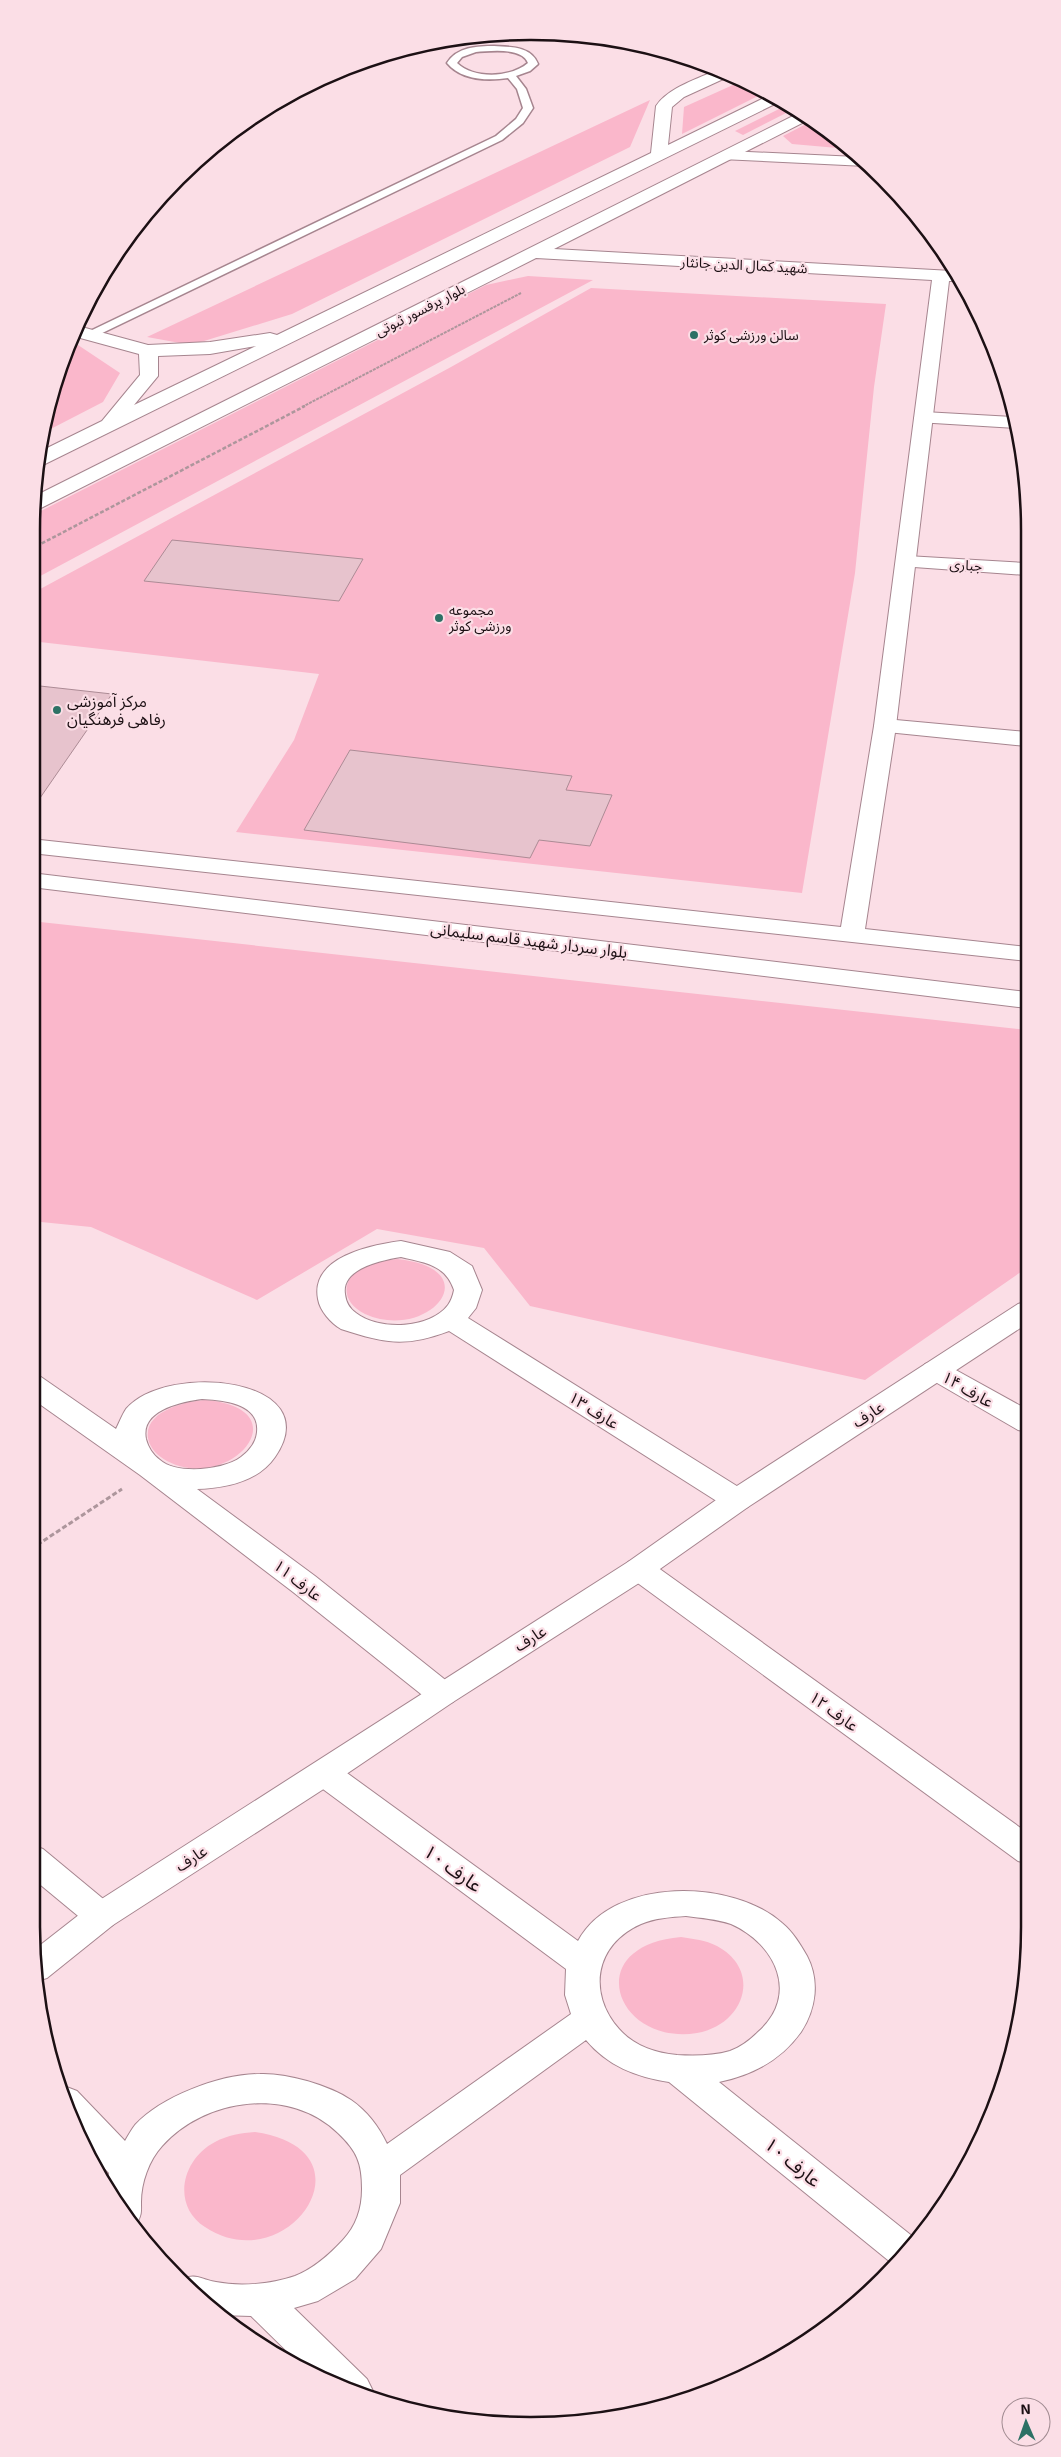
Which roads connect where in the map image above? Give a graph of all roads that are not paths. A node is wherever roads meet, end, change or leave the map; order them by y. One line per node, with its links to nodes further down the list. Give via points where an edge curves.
1 (473, 43): 2 (lane)
2 (481, 49): 3 (lane, via 519,52 532,60 529,68); 3 (lane, via 460,54 452,63 471,74)
3 (510, 75): 12 (lane, via 521,89 528,108 520,121 499,138)
4 (716, 76): 7 (street, via 678,94 664,106)
5 (768, 102): 7 (street, بلوار پرفسور ثبوتی)
6 (798, 120): 8 (street, بلوار پرفسور ثبوتی)
7 (659, 156): 13 (street, بلوار پرفسور ثبوتی)
8 (727, 156): 9 (street); 10 (street, بلوار پرفسور ثبوتی)
9 (854, 162)
10 (533, 253): 11 (street, شهید کمال الدین جانثار); 19 (street, بلوار پرفسور ثبوتی)
11 (948, 276): 15 (street)
12 (82, 333): 14 (street)
13 (298, 334): 14 (street, via 210,348); 17 (street, بلوار پرفسور ثبوتی)
14 (147, 352): 17 (street, via 149,376)
15 (924, 418): 16 (street); 20 (street)
16 (1009, 423)
17 (105, 428): 18 (street, بلوار پرفسور ثبوتی)
18 (46, 456)
19 (41, 501)
20 (907, 562): 21 (street, جباری); 22 (street)
21 (1021, 569)
22 (885, 726): 23 (street); 26 (street)
23 (1021, 739)
24 (40, 847): 26 (street)
25 (40, 881): 28 (street, بلوار سردار شهید قاسم سلیمانی)
26 (852, 935): 27 (street)
27 (1021, 953)
28 (1021, 999)
29 (1021, 1315): 31 (street, عارف)
30 (451, 1320): 30 (street, via 464,1308 469,1295 467,1280 458,1268 443,1258 423,1251 379,1252 358,1258 333,1282 330,1295 335,1309 347,1321 365,1330 410,1334); 34 (street, عارف ۱۳)
31 (935, 1370): 33 (street, عارف ۱۴); 34 (street, عارف)
32 (40, 1390): 36 (street, عارف ۱۱, via 304,1584)
33 (1021, 1419)
34 (737, 1500): 35 (street, عارف)
35 (638, 1569): 36 (street, عارف); 38 (street, عارف ۱۲)
36 (442, 1694): 37 (street, عارف)
37 (324, 1773): 40 (street, عارف); 42 (street, عارف ۱۰)
38 (1021, 1846)
39 (40, 1865): 40 (street)
40 (101, 1916): 41 (street, عارف)
41 (41, 1963)
42 (583, 1963): 43 (street, via 580,1991); 44 (street, via 598,1939 621,1919 651,1907 686,1903 720,1907 752,1919 777,1939 794,1963 799,1990 793,2017 776,2041 749,2060 715,2069)
43 (590, 2019): 44 (street, via 619,2049 642,2062); 46 (street)
44 (679, 2070): 49 (street, عارف ۱۰)
45 (77, 2114): 47 (street)
46 (380, 2168): 47 (street, via 365,2136 338,2110 302,2094 260,2088 218,2094 178,2111 148,2136); 51 (street, via 381,2203 368,2238 347,2262 304,2290)
47 (128, 2169): 48 (street)
48 (123, 2198)
49 (900, 2249)
50 (208, 2296): 51 (street)
51 (260, 2300): 52 (street)
52 (341, 2379)

